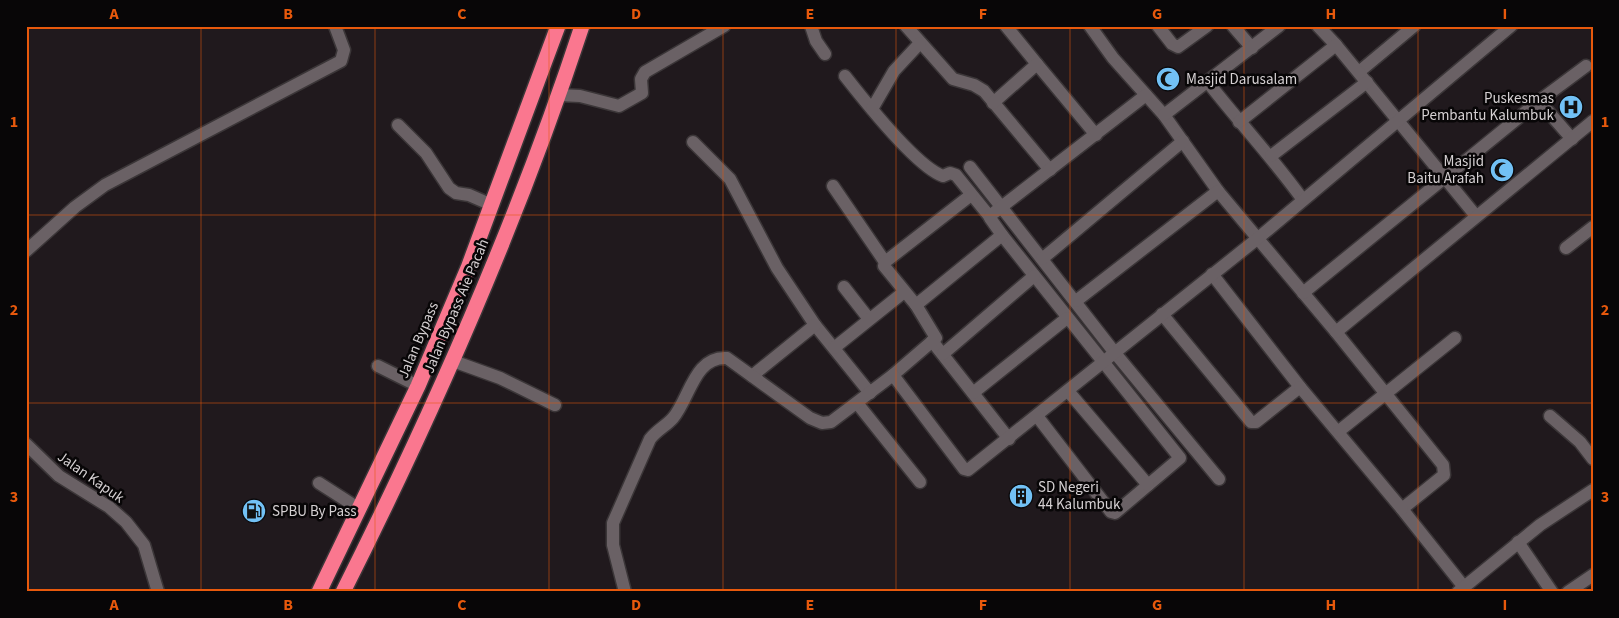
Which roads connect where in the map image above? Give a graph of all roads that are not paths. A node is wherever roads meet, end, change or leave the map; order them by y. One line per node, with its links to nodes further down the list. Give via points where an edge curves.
1 (335, 26): 56 (street, via 344,50 341,61 106,185 75,207)
2 (558, 26): 25 (highway, Jalan Bypass)
3 (582, 26): 26 (highway, Jalan Bypass Aie Pacah)
4 (724, 26): 26 (street, via 645,72 641,79 642,93 619,106 580,96)
5 (811, 26): 19 (street, via 816,41)
6 (906, 26): 16 (street)
7 (1006, 26): 20 (street)
8 (1090, 26): 27 (street)
9 (1158, 26): 10 (street, via 1178,47)
10 (1207, 26)
11 (1234, 26): 18 (street)
12 (1279, 26): 18 (street)
13 (1318, 26): 17 (street)
14 (1414, 26): 23 (street)
15 (1508, 27): 32 (street)
16 (920, 43): 29 (street, via 953,78 979,88); 30 (street, via 894,72)
17 (1336, 45): 23 (street); 34 (street)
18 (1252, 48): 24 (street)
19 (826, 54)
20 (1037, 64): 29 (street); 36 (street)
21 (1586, 66): 28 (street)
22 (844, 76): 30 (street)
23 (1363, 76): 32 (street); 40 (street)
24 (1207, 81): 31 (street); 34 (street)
25 (534, 95): 26 (highway); 48 (highway, Jalan Bypass)
26 (559, 95): 76 (highway, Jalan Bypass Aie Pacah)
27 (1146, 95): 31 (street); 36 (street)
28 (1538, 101): 37 (street); 43 (street)
29 (993, 103): 42 (street)
30 (872, 108): 46 (street, via 922,161 939,175 956,175)
31 (1164, 115): 38 (street)
32 (1399, 121): 43 (street); 47 (street)
33 (1593, 121): 37 (street)
34 (1239, 122): 40 (street)
35 (398, 125): 48 (street, via 426,153 449,188)
36 (1096, 135): 42 (street)
37 (1572, 139): 50 (street)
38 (1183, 141): 45 (street); 57 (street)
39 (693, 142): 69 (street, via 730,179 774,263)
40 (1271, 156): 47 (street)
41 (970, 167): 49 (street)
42 (1050, 170): 49 (street)
43 (1446, 177): 50 (street); 63 (street)
44 (834, 186): 58 (street)
45 (1218, 191): 54 (street); 64 (street)
46 (971, 196): 51 (street); 58 (street)
47 (1303, 200): 54 (street)
48 (492, 205): 81 (highway, Jalan Bypass)
49 (1001, 209): 51 (street); 57 (street)
50 (1476, 216): 70 (street)
51 (990, 217): 53 (street)
52 (1593, 227): 55 (street)
53 (1002, 235): 60 (street); 65 (street)
54 (1257, 239): 59 (street); 63 (street)
55 (1566, 248)
56 (26, 251)
57 (1042, 259): 64 (street)
58 (885, 262): 62 (street, via 884,266)
59 (1212, 274): 66 (street); 82 (street)
60 (1034, 276): 67 (street); 75 (street)
61 (844, 287): 68 (street)
62 (904, 292): 65 (street); 68 (street)
63 (1302, 293): 70 (street)
64 (1076, 301): 74 (street)
65 (916, 305): 72 (street, via 936,335)
66 (1162, 314): 74 (street); 82 (street, via 1251,422 1256,422)
67 (1067, 318): 77 (street); 85 (street)
68 (869, 319): 73 (street)
69 (815, 326): 73 (street); 80 (street)
70 (1336, 332): 86 (street)
71 (1455, 338): 86 (street)
72 (932, 342): 75 (street); 79 (street)
73 (834, 348): 84 (street)
74 (1115, 353): 77 (street); 95 (street)
75 (943, 354): 85 (street)
76 (453, 361): 88 (street, via 500,378); 107 (highway, Jalan Bypass Aie Pacah)
77 (1103, 363): 83 (street); 98 (street, via 1180,458)
78 (378, 366): 81 (street)
79 (892, 375): 84 (street); 92 (street, via 965,470)
80 (752, 376): 87 (street, via 810,418 822,423 831,422); 108 (street, via 727,358 716,357 705,364 696,376 673,418 650,439 613,523 613,545)
81 (418, 386): 100 (highway, Jalan Bypass)
82 (1300, 388): 91 (street)
83 (1068, 391): 89 (street); 98 (street)
84 (870, 393): 87 (street)
85 (974, 393): 92 (street)
86 (1384, 395): 91 (street); 101 (street, via 1444,469 1440,478)
87 (857, 403): 96 (street)
88 (556, 405)
89 (1037, 416): 92 (street); 98 (street, via 1111,512 1116,512)
90 (1550, 416): 94 (street, via 1580,442)
91 (1339, 432): 101 (street)
92 (1009, 439)
93 (26, 444): 105 (street, Jalan Kapuk, via 59,476 126,522 144,545)
94 (1593, 459)
95 (1219, 479)
96 (920, 482)
97 (319, 483): 100 (street)
98 (1148, 485)
99 (1593, 490): 102 (street)
100 (358, 508): 106 (highway, Jalan Bypass)
101 (1402, 509): 104 (street)
102 (1518, 542): 104 (street); 109 (street)
103 (1593, 576): 110 (street)
104 (1461, 589)
105 (158, 592)
106 (319, 592)
107 (343, 592)
108 (625, 592)
109 (1552, 592)
110 (1568, 592)

